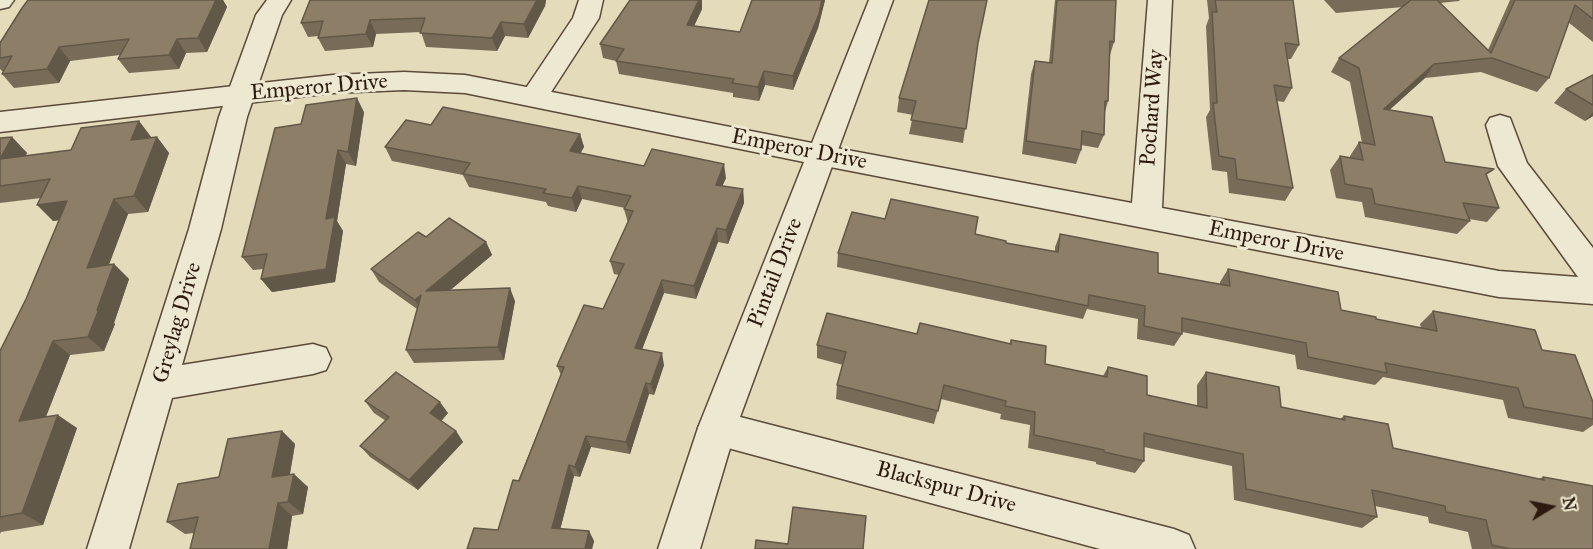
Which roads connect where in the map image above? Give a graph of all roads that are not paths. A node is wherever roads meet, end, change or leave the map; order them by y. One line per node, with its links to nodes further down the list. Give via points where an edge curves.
1 (279, 0): 5 (street, Greylag Drive, via 265,26)
2 (591, 0): 6 (street, via 586,18)
3 (880, 0): 9 (street, Pintail Drive)
4 (1160, 0): 10 (street, Pochard Way)
5 (240, 95): 6 (street, Emperor Drive, via 333,84 404,81 465,84); 7 (street, Emperor Drive); 14 (street, Greylag Drive)
6 (534, 97): 9 (street, Emperor Drive)
7 (0, 122)
8 (1500, 125): 11 (street, via 1513,166)
9 (820, 155): 10 (street, Emperor Drive); 15 (street, Pintail Drive)
10 (1146, 217): 12 (street, Emperor Drive, via 1499,284)
11 (1593, 272)
12 (1593, 291)
13 (314, 359): 14 (street)
14 (160, 384): 16 (street, Greylag Drive)
15 (717, 428): 17 (street, Pintail Drive); 18 (street, Blackspur Drive)
16 (108, 549)
17 (679, 549)
18 (1174, 549)

